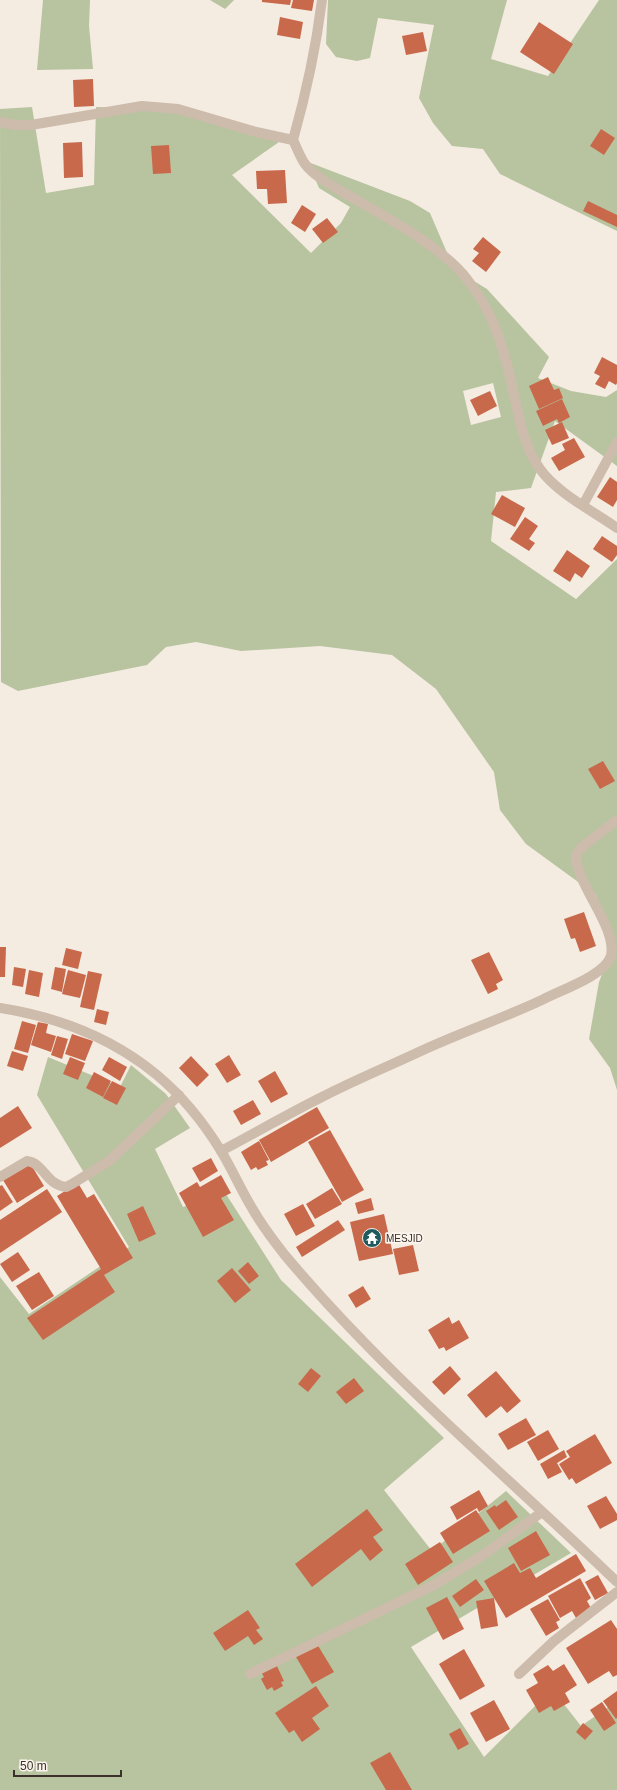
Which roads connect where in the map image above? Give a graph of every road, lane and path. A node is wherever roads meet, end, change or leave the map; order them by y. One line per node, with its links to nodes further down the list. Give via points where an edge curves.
1 (322, 0): 3 (street, via 304,100)
2 (0, 122): 3 (street, via 15,125 31,124 142,106 178,109)
3 (293, 140): 5 (street, via 306,165 334,188 444,256 466,278 486,306 496,328 521,425 534,459 548,478)
4 (617, 442): 5 (street)
5 (583, 505): 6 (street)
6 (617, 528)
7 (617, 820): 10 (street, via 576,854 587,887 611,934 612,954 604,968 535,1003 422,1050 323,1096)
8 (0, 1008): 9 (street, via 49,1018 80,1028 107,1041 131,1056)
9 (179, 1095): 10 (street); 11 (street, via 109,1161 66,1187 53,1183 38,1167 27,1161)
10 (221, 1151): 12 (street, via 252,1210 310,1284 402,1380)
11 (0, 1178)
12 (542, 1512): 13 (street); 15 (street, via 446,1579)
13 (617, 1582)
14 (617, 1592): 16 (street, via 554,1640)
15 (250, 1674)
16 (519, 1674)

